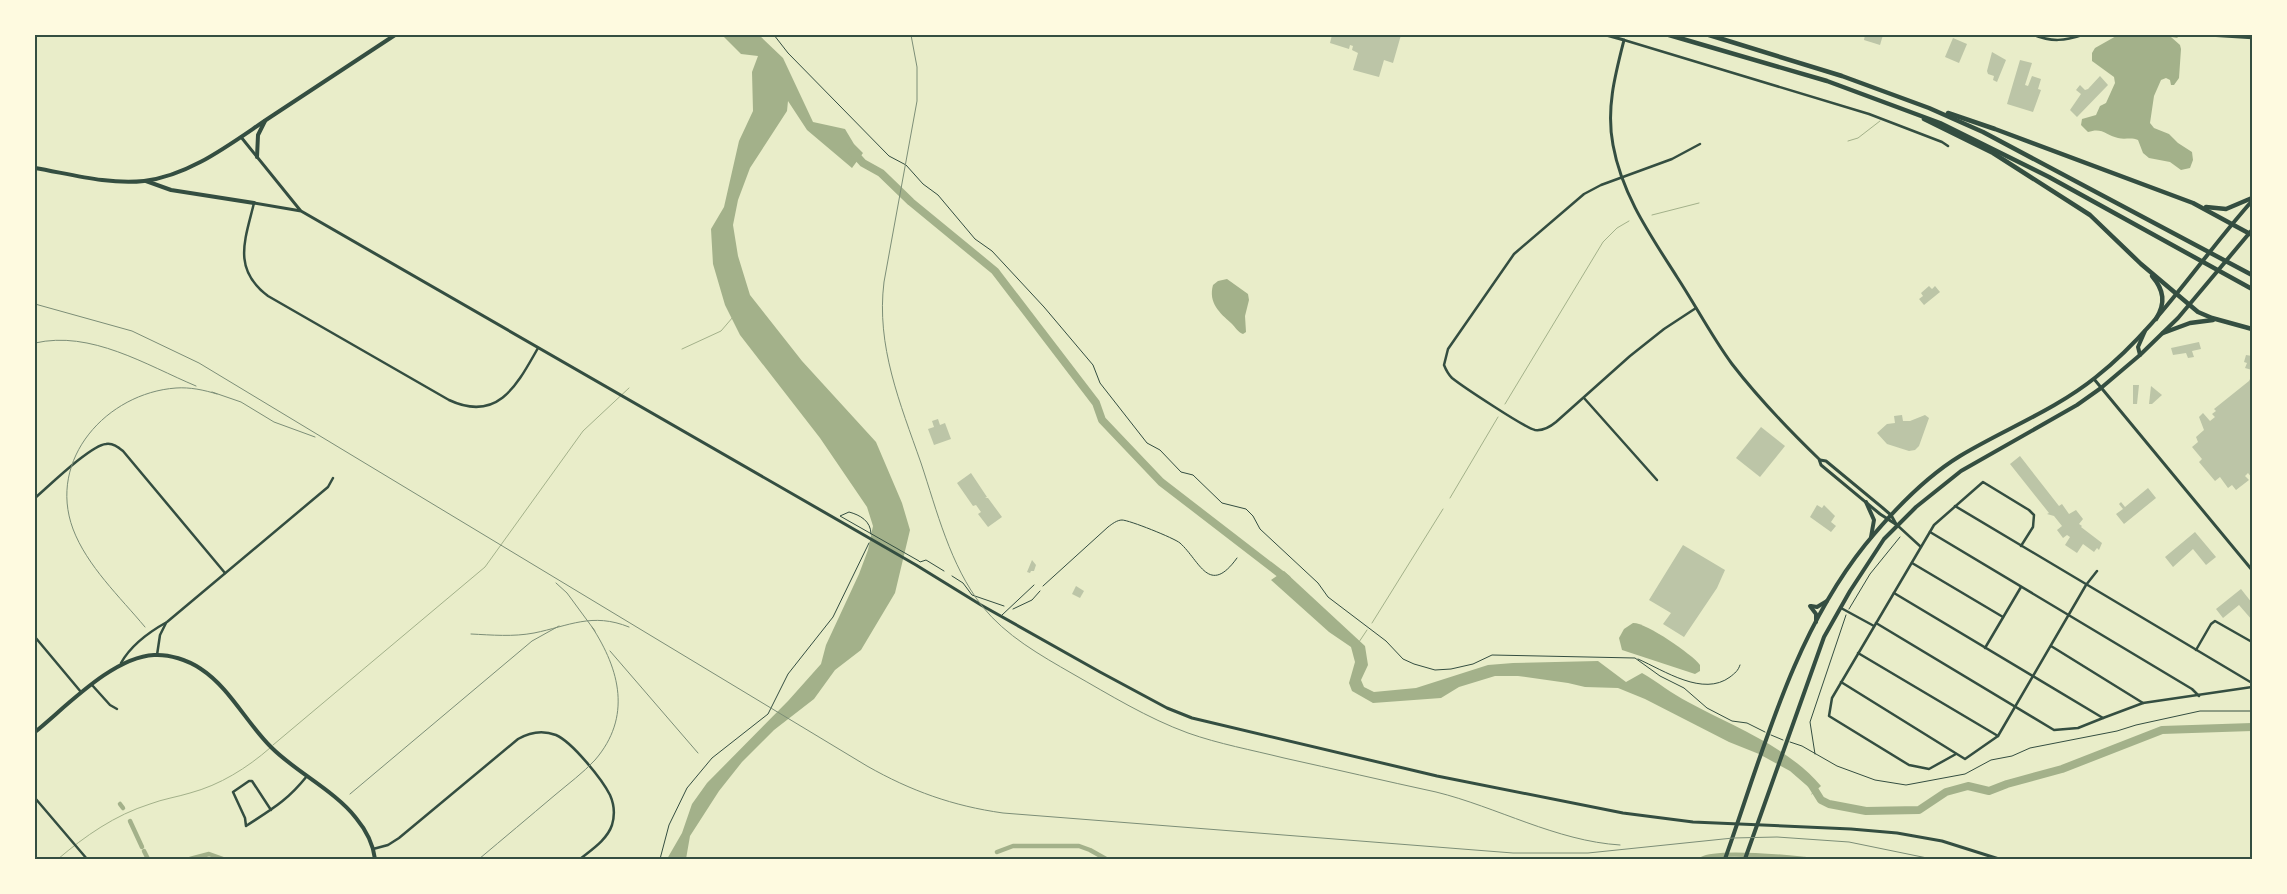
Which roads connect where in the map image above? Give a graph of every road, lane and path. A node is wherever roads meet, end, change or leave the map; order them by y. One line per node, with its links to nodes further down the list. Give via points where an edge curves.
1 (395, 35): 13 (main road)
2 (774, 35): 90 (path, via 889,156 906,165 938,195 975,240 992,251 1044,306 1093,365 1100,383 1147,443 1160,450 1181,472 1192,475 1222,503 1246,509 1260,529 1318,583 1328,597 1408,662 1442,670 1473,664 1492,655)
3 (1606, 35): 10 (street)
4 (1669, 35): 12 (highway, via 1827,81)
5 (1709, 35): 11 (highway, via 1821,68)
6 (2034, 35): 7 (street, via 2060,41)
7 (2082, 35)
8 (2204, 35): 9 (street)
9 (2252, 38)
10 (1624, 40): 16 (street, via 1869,114); 19 (street, via 1611,106 1613,144)
11 (1915, 102): 23 (highway, via 1995,128); 28 (highway, via 1983,132)
12 (1888, 103): 27 (highway, via 2002,158 2090,215); 29 (highway, via 1995,148)
13 (266, 120): 14 (main road); 17 (main road, via 258,135)
14 (241, 137): 17 (street); 20 (main road, via 184,169)
15 (1700, 144): 19 (street, via 1672,159)
16 (1948, 146)
17 (257, 157): 24 (street)
18 (35, 168): 20 (main road)
19 (1621, 177): 32 (street, via 1635,208); 42 (street, via 1584,194 1519,248 1456,337 1444,360 1452,378 1536,430 1552,426)
20 (146, 181): 22 (main road, via 171,190)
21 (2252, 199): 23 (highway, via 2226,209); 25 (main road)
22 (254, 204): 24 (street); 38 (street, via 243,251 248,273 257,287 448,400 471,407 498,401 517,384)
23 (2200, 206): 25 (highway)
24 (301, 211): 38 (street)
25 (2232, 224): 26 (highway); 30 (main road)
26 (2251, 233): 31 (main road)
27 (2141, 264): 30 (highway); 33 (highway, via 2156,281 2162,295 2162,307)
28 (2252, 275)
29 (2252, 289)
30 (2176, 294): 31 (highway); 33 (main road)
31 (2189, 306): 34 (highway); 37 (main road)
32 (1696, 308): 42 (street, via 1649,340); 43 (street, via 1755,393)
33 (2156, 319): 36 (main road)
34 (2217, 320): 35 (highway); 37 (highway, via 2190,323)
35 (2252, 329)
36 (2145, 331): 39 (main road, via 2138,347); 40 (main road)
37 (2163, 334): 39 (main road)
38 (538, 348): 52 (street)
39 (2140, 355): 41 (main road)
40 (2094, 379): 41 (street); 49 (main road, via 2042,412 1958,457)
41 (2101, 388): 51 (main road, via 2077,405 1971,464 1934,491); 61 (street)
42 (1584, 398): 45 (street)
43 (1819, 460): 47 (street); 49 (street, via 1826,460)
44 (333, 478): 64 (street, via 328,487)
45 (1657, 480)
46 (35, 498): 64 (street, via 92,450 105,444 114,445 123,451)
47 (1866, 502): 50 (street); 55 (main road, via 1874,520)
48 (1955, 506): 53 (street, via 1936,522); 56 (street); 56 (street, via 1983,482 2034,515 2033,527)
49 (1891, 515): 50 (main road); 51 (street)
50 (1887, 519): 51 (street); 55 (main road)
51 (1897, 525): 57 (street); 75 (main road, via 1878,548)
52 (861, 530): 59 (street); 59 (path); 116 (path, via 840,516 849,512 856,514 865,520 872,532 867,550 838,608 827,627 788,674 768,714 712,758 687,788 670,825)
53 (1930, 532): 57 (street); 69 (street)
54 (1900, 536): 76 (path, via 1870,574)
55 (1870, 539): 72 (main road)
56 (2021, 546): 67 (street)
57 (1921, 547): 60 (street)
58 (1237, 558): 68 (path, via 1224,573 1209,574 1176,540 1119,520)
59 (918, 563): 62 (path, via 926,560); 78 (street)
60 (1912, 563): 71 (street); 79 (street)
61 (2252, 570)
62 (944, 571)
63 (2098, 571): 67 (street)
64 (225, 574): 80 (street)
65 (952, 576): 73 (path, via 972,595)
66 (1034, 585): 78 (lane)
67 (2086, 585): 77 (street); 87 (street)
68 (1043, 586)
69 (2021, 587): 77 (street); 79 (street)
70 (1040, 591): 74 (path, via 1032,600)
71 (1894, 593): 81 (street); 86 (street)
72 (1829, 600): 82 (main road); 82 (main road, via 1817,607 1810,606 1816,617)
73 (1004, 606)
74 (1013, 608)
75 (1840, 608): 76 (street); 118 (main road, via 1818,651)
76 (1848, 612): 81 (street); 108 (path, via 1810,722)
77 (2068, 615): 85 (street); 99 (street)
78 (1001, 616): 119 (street, via 1167,708 1192,718 1446,778 1623,813 1693,822 1897,833 1942,841)
79 (2003, 618): 86 (street)
80 (167, 622): 89 (street); 91 (street, via 128,651)
81 (1875, 625): 88 (street); 101 (street)
82 (1814, 627): 117 (main road, via 1776,713)
83 (35, 637): 98 (street)
84 (2252, 642): 87 (street, via 2215,621)
85 (2051, 645): 93 (street); 100 (street)
86 (1985, 648): 93 (street)
87 (2196, 650): 95 (street)
88 (1858, 653): 94 (street); 106 (street)
89 (157, 655): 91 (main road); 109 (main road, via 189,662 207,673 265,741)
90 (1635, 658): 92 (path, via 1686,680 1704,684 1723,682); 108 (path, via 1684,688 1707,708 1732,721 1802,746)
91 (121, 664): 96 (main road)
92 (1740, 665)
93 (2033, 676): 101 (street); 104 (street)
94 (1840, 682): 107 (street); 107 (street, via 1830,703 1829,716 1915,766 1932,769)
95 (2252, 683)
96 (92, 685): 98 (main road); 102 (street)
97 (2252, 687): 99 (street)
98 (82, 693): 105 (main road)
99 (2199, 696): 100 (street)
100 (2143, 702): 104 (street)
101 (2015, 707): 104 (street, via 2054,730 2078,728); 106 (street)
102 (117, 709)
103 (2252, 711): 108 (path, via 2200,710 2118,732 2030,748 1991,760 1954,778 1906,785 1875,780)
104 (2103, 718)
105 (35, 732)
106 (1998, 736): 107 (street, via 1965,759)
107 (1956, 754)
108 (1815, 755)
109 (307, 776): 111 (street, via 290,797); 112 (main road, via 355,816)
110 (35, 798): 113 (street)
111 (271, 810): 111 (street, via 246,826 232,792 252,781)
112 (374, 850): 114 (main road); 115 (street, via 399,838 513,743 528,734 545,732 561,738 592,770 610,796 614,816 606,835)
113 (87, 859)
114 (375, 859)
115 (580, 859)
116 (660, 859)
117 (1725, 859)
118 (1746, 859)
119 (1999, 859)

